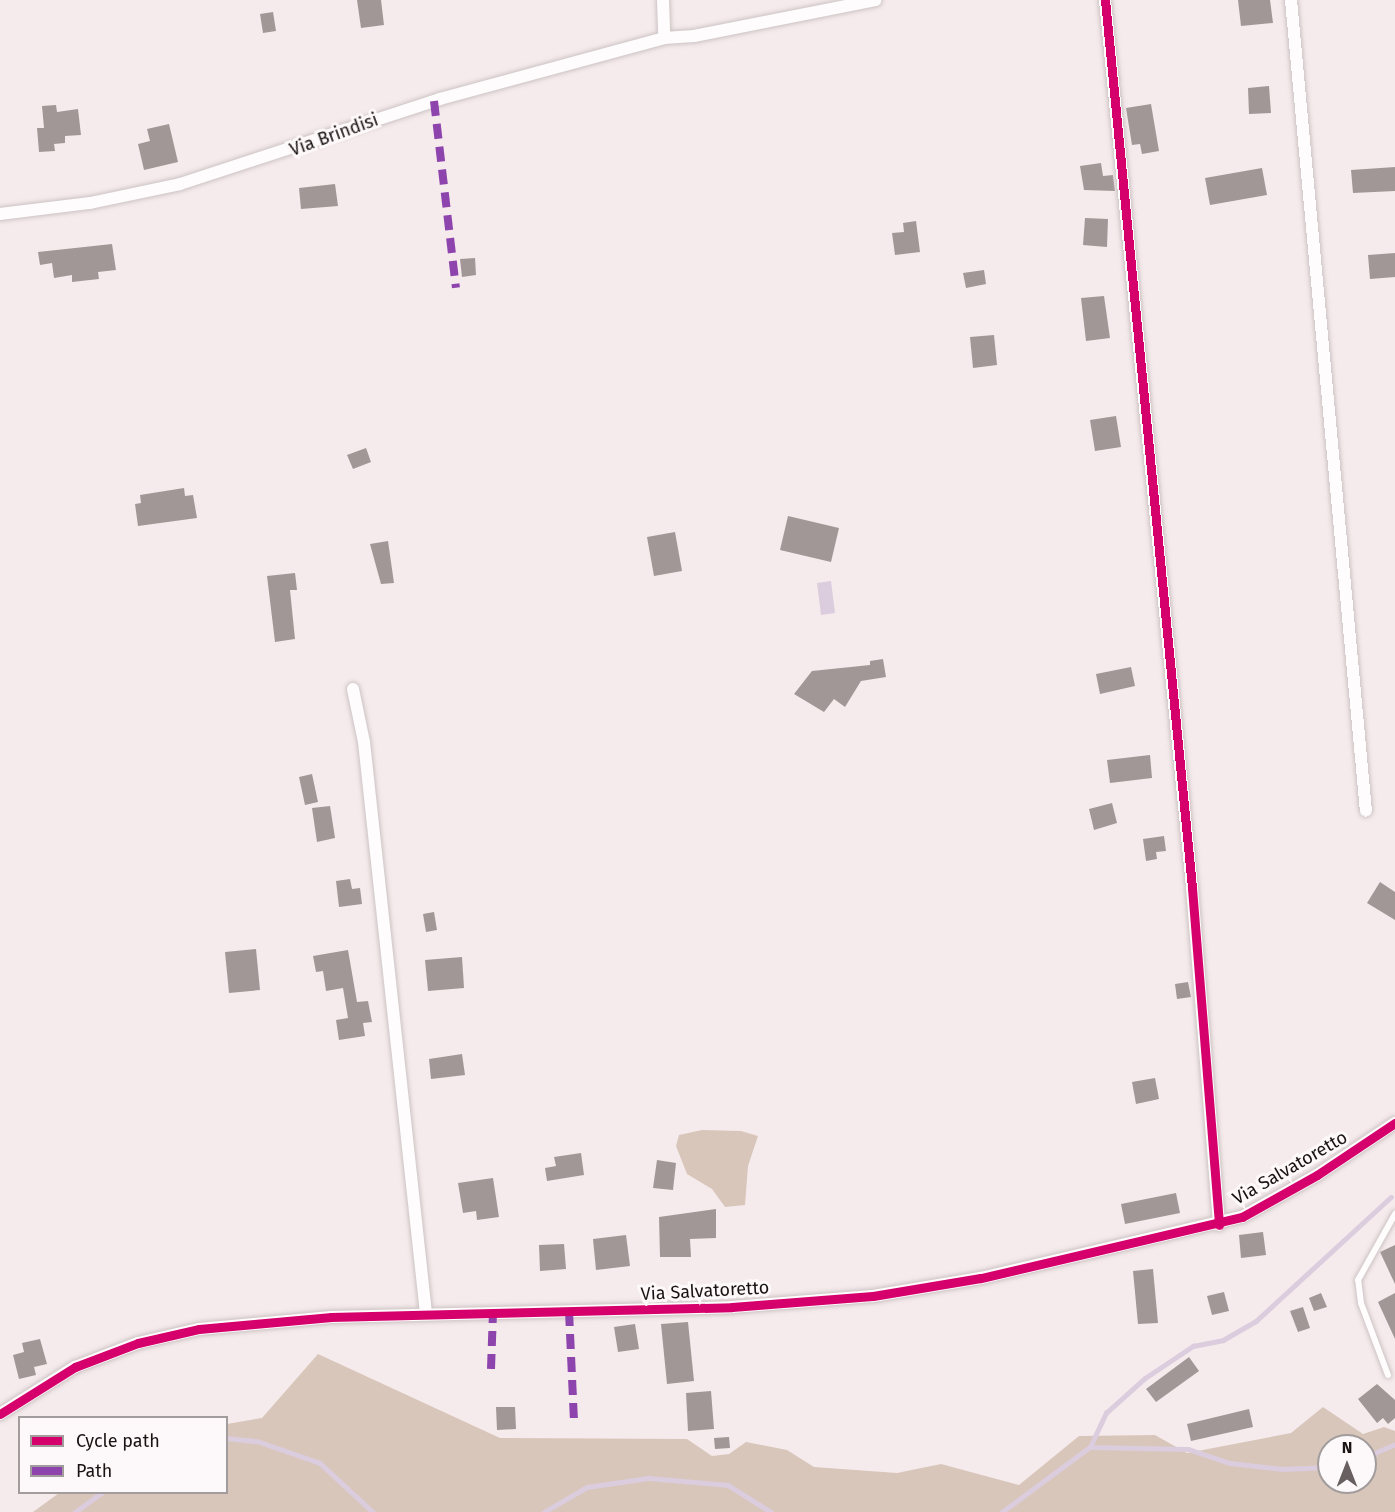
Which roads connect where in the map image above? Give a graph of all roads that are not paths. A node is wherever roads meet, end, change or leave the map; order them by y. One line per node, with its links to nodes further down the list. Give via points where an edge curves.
1 (663, 0): 5 (street)
2 (875, 0): 5 (street, Via Brindisi, via 705,34)
3 (1105, 0): 11 (street, via 1192,888)
4 (1291, 0): 8 (street)
5 (664, 38): 6 (street, Via Brindisi, via 440,99 180,184 90,203)
6 (0, 214)
7 (353, 689): 12 (street, via 364,742)
8 (1366, 811)
9 (1395, 1123): 11 (street, Via Salvatoretto, via 1286,1194)
10 (1395, 1214): 13 (lane, via 1358,1280 1360,1303)
11 (1219, 1225): 12 (street, Via Salvatoretto, via 948,1284 873,1296 703,1309)
12 (426, 1314): 14 (street, Via Salvatoretto, via 281,1320 167,1335 75,1367)
13 (1388, 1375)
14 (0, 1414)

